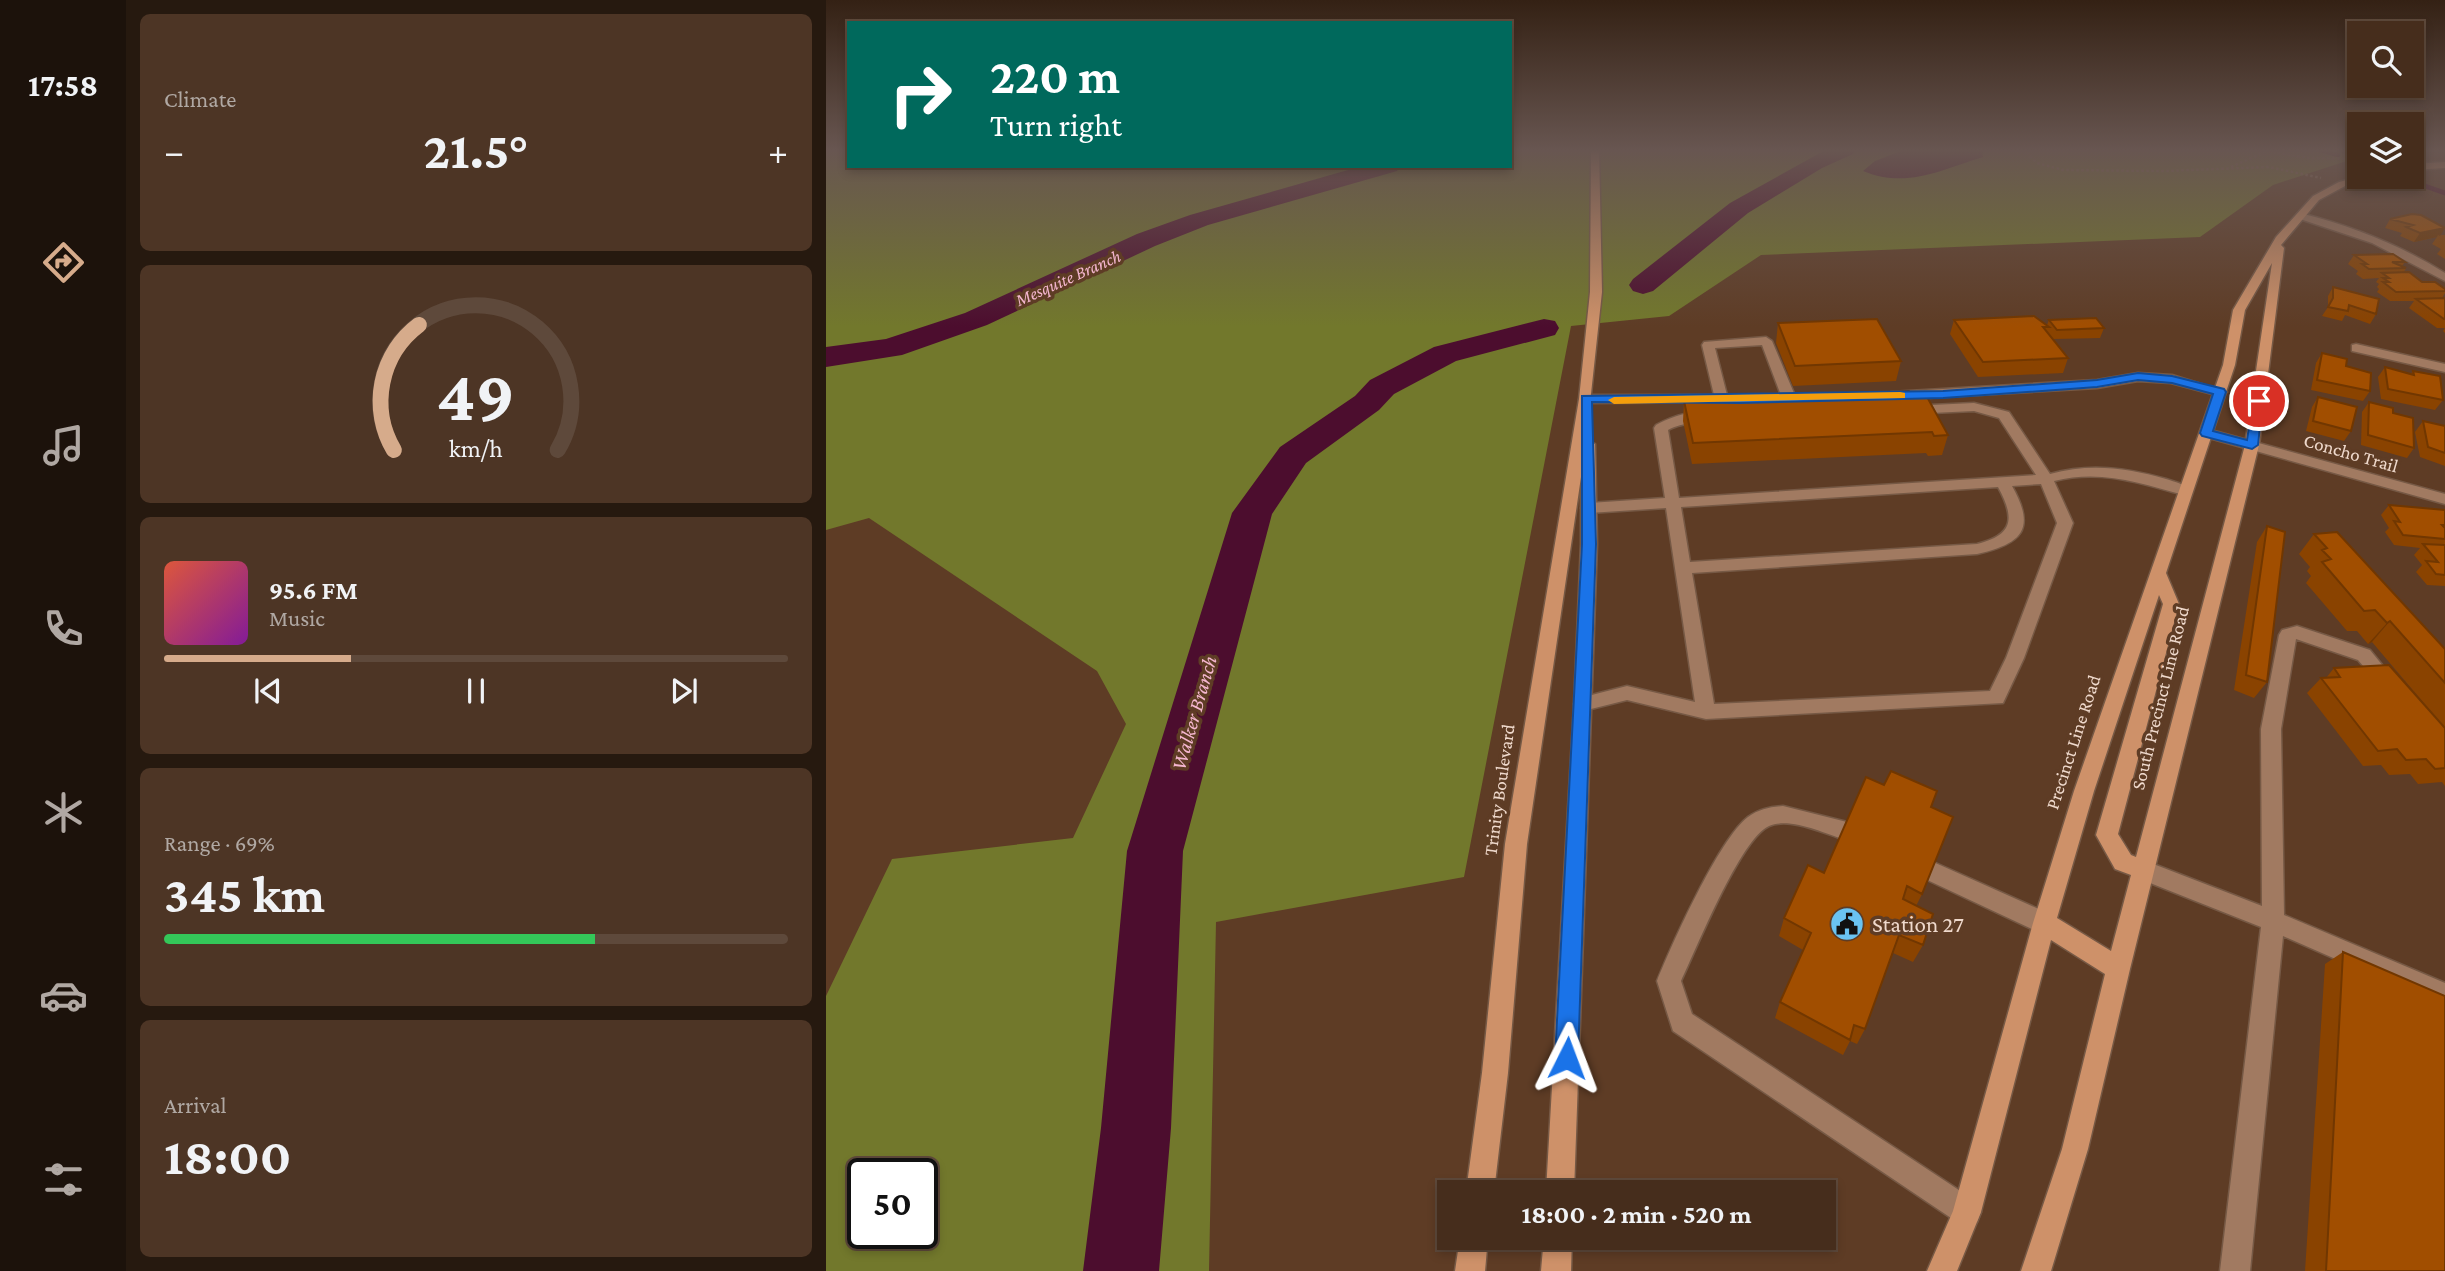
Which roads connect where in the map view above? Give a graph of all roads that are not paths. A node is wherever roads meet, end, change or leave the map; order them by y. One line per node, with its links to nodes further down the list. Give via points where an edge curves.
1 (1595, 208): 10 (main road, Trinity Boulevard, via 1596,292)
2 (2307, 208): 3 (main road)
3 (2300, 216): 4 (main road); 5 (street, via 2399,249)
4 (2280, 239): 8 (main road, Precinct Line Road, via 2239,310); 15 (main road, South Precinct Line Road)
5 (2445, 278)
6 (2356, 348): 7 (street)
7 (2445, 368)
8 (2220, 392): 14 (main road, Precinct Line Road); 16 (street, via 2172,379 2138,377 1879,403 1974,407 2004,415)
9 (1789, 398): 12 (street, via 1766,341 1708,345)
10 (1586, 399): 12 (street); 21 (main road, Trinity Boulevard); 34 (main road, Trinity Boulevard, via 1516,844)
11 (1740, 399): 12 (street)
12 (1722, 400)
13 (1718, 417): 20 (street, via 1677,418 1661,428)
14 (2207, 433): 15 (street, Concho Trail); 18 (main road, Precinct Line Road)
15 (2252, 445): 19 (street, Concho Trail); 28 (main road, South Precinct Line Road)
16 (2046, 479): 17 (street); 18 (street, via 2109,470); 26 (street, via 2065,523 1997,698)
17 (2003, 482): 20 (street); 22 (street, via 2015,504 2016,525 2004,541 1977,549)
18 (2184, 490): 23 (main road, Precinct Line Road)
19 (2445, 499)
20 (1673, 503): 21 (street); 22 (street)
21 (1589, 508): 25 (main road, Trinity Boulevard)
22 (1683, 568): 26 (street)
23 (2158, 572): 28 (main road, via 2171,604 2107,835 2123,862); 31 (main road, Precinct Line Road)
24 (2400, 697): 30 (street, via 2364,655 2297,632 2288,635 2271,729)
25 (1583, 704): 26 (street, via 1627,693); 35 (main road, Trinity Boulevard)
26 (1706, 712)
27 (1843, 830): 36 (street, via 1784,814 1760,818 1737,842 1669,981 1682,1022)
28 (2143, 870): 30 (street); 32 (main road, South Precinct Line Road)
29 (1931, 871): 31 (street)
30 (2273, 920): 33 (street); 43 (street)
31 (2045, 923): 32 (main road); 36 (main road, Precinct Line Road)
32 (2118, 969): 42 (main road, South Precinct Line Road, via 2075,1149)
33 (2445, 995)
34 (1482, 1180)
35 (1561, 1180)
36 (1966, 1212): 41 (main road, Precinct Line Road)
37 (1472, 1250): 39 (main road)
38 (1557, 1250): 40 (main road)
39 (1470, 1271)
40 (1556, 1271)
41 (1942, 1271)
42 (2036, 1271)
43 (2235, 1271)

